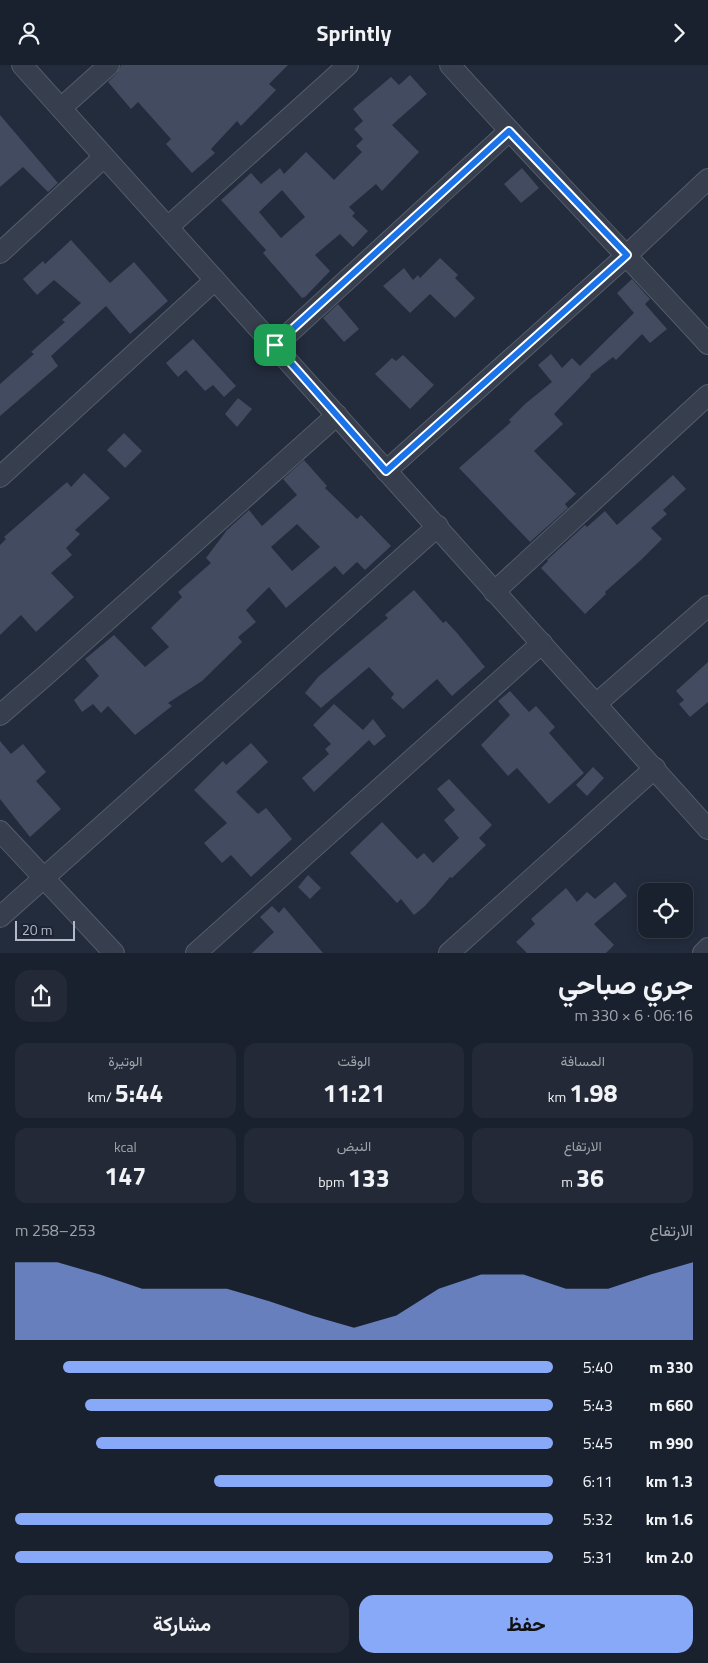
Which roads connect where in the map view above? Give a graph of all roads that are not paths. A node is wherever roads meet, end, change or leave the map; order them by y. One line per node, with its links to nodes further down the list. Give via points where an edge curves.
1 (22, 65): 5 (street)
2 (109, 65): 5 (street)
3 (348, 65): 9 (street)
4 (450, 65): 6 (street)
5 (61, 108): 7 (street)
6 (509, 131): 11 (street); 14 (street)
7 (104, 157): 9 (street); 10 (street)
8 (708, 179): 11 (street)
9 (168, 227): 12 (street)
10 (0, 253)
11 (627, 255): 13 (street); 17 (street)
12 (215, 280): 14 (street); 18 (street)
13 (708, 344)
14 (275, 345): 16 (street)
15 (708, 395): 20 (street)
16 (338, 415): 17 (street); 24 (street)
17 (386, 471): 19 (street)
18 (0, 477)
19 (438, 526): 20 (street); 28 (street)
20 (494, 592): 22 (street)
21 (708, 606): 23 (street)
22 (542, 643): 23 (street); 32 (street)
23 (596, 704): 25 (street)
24 (0, 715)
25 (655, 768): 26 (street); 33 (street)
26 (706, 823)
27 (0, 831): 28 (street)
28 (45, 878): 29 (street); 31 (street)
29 (0, 917)
30 (708, 948): 34 (street)
31 (114, 953)
32 (196, 953)
33 (449, 953)
34 (703, 953)

